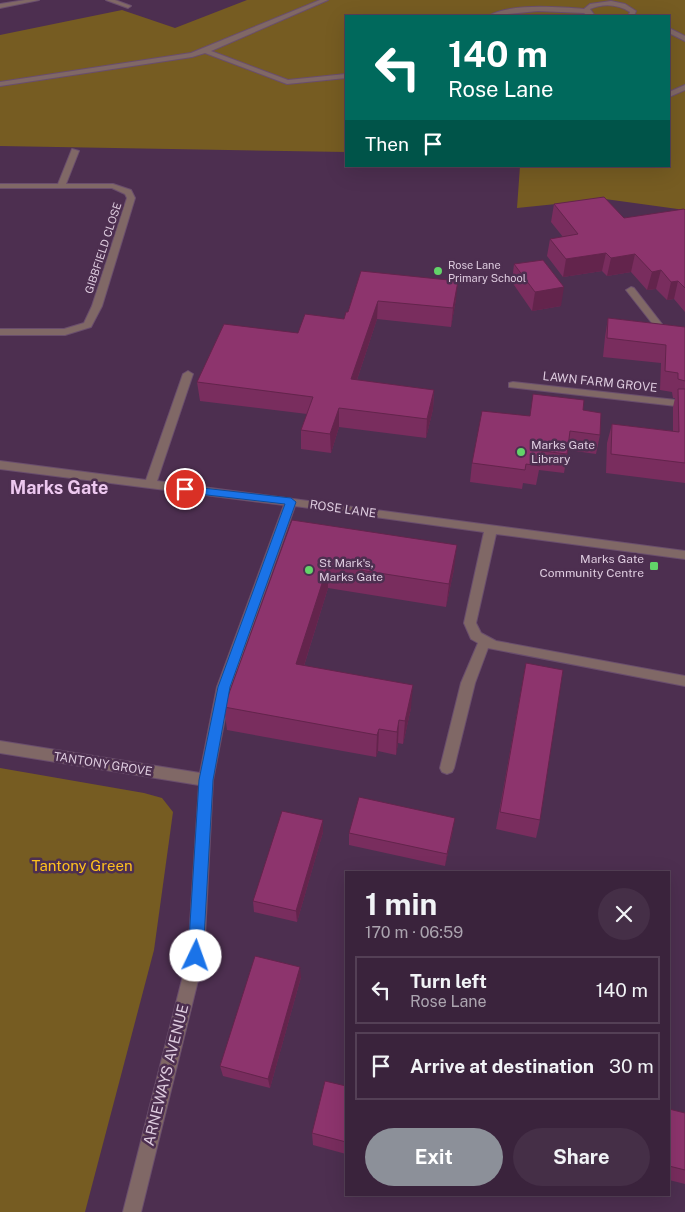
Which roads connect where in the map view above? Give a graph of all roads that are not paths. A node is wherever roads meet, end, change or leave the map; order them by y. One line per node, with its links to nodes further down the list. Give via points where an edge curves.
1 (36, 0): 7 (street)
2 (109, 0): 8 (street)
3 (325, 0): 17 (street)
4 (532, 2): 9 (street)
5 (622, 2): 10 (street, via 595,4); 14 (street, via 632,11)
6 (504, 5): 11 (street)
7 (0, 6)
8 (128, 6)
9 (548, 8): 10 (street); 12 (street, via 513,10)
10 (586, 11): 13 (street)
11 (493, 15)
12 (496, 15)
13 (591, 15)
14 (631, 15)
15 (670, 30): 16 (street)
16 (683, 36)
17 (205, 50): 18 (street, via 287,82); 19 (street, via 192,55)
18 (345, 76)
19 (0, 84)
20 (685, 87): 21 (street)
21 (670, 94)
22 (76, 151): 23 (street)
23 (61, 185): 24 (street, GIBBFIELD CLOSE); 27 (street, GIBBFIELD CLOSE, via 121,188 131,198 92,320 88,325 65,332)
24 (0, 186)
25 (631, 290): 26 (street, via 662,330)
26 (685, 333)
27 (2, 334)
28 (188, 374): 32 (street)
29 (512, 385): 30 (street, LAWN FARM GROVE)
30 (685, 404)
31 (0, 465): 32 (street, ROSE LANE)
32 (150, 485): 33 (street, ROSE LANE)
33 (291, 502): 34 (street, ROSE LANE); 40 (street, ARNEWAYS AVENUE, via 224,687)
34 (491, 528): 35 (street, ROSE LANE); 36 (street, via 470,623 476,636)
35 (685, 555)
36 (484, 643): 37 (street); 39 (street, via 468,684)
37 (685, 681)
38 (0, 747): 40 (street, TANTONY GROVE)
39 (446, 768)
40 (206, 780): 41 (street, ARNEWAYS AVENUE, via 196,956)
41 (132, 1212)

